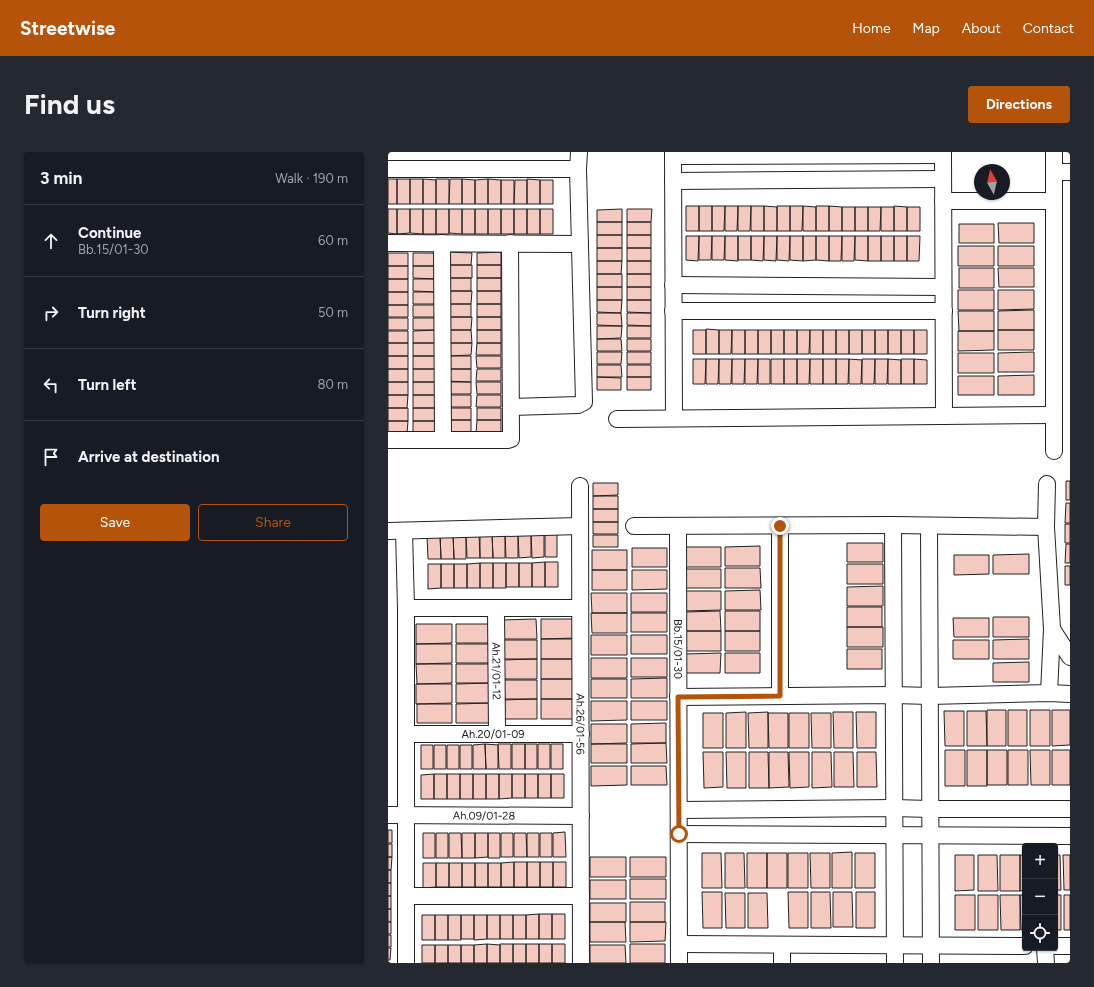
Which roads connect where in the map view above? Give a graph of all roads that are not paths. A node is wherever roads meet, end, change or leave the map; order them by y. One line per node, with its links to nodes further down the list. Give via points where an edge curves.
1 (579, 152): 6 (street)
2 (1054, 152): 7 (street)
3 (673, 154): 4 (street); 10 (street)
4 (943, 154): 9 (street)
5 (388, 169): 6 (street)
6 (578, 169): 16 (street)
7 (1054, 172): 8 (street); 12 (street)
8 (1070, 172)
9 (943, 179): 10 (street); 11 (street)
10 (673, 181): 17 (street)
11 (944, 201): 12 (street); 18 (street)
12 (1054, 201): 22 (street)
13 (388, 243): 14 (street)
14 (442, 243): 15 (street); 26 (street)
15 (510, 243): 16 (street); 21 (street)
16 (580, 244): 21 (street, via 584,402 578,405)
17 (673, 285): 18 (street); 19 (street)
18 (943, 287): 20 (street)
19 (673, 311): 20 (street); 24 (street)
20 (944, 311): 23 (street)
21 (511, 407): 26 (street, via 511,439)
22 (1054, 415): 23 (street); 28 (street)
23 (944, 416): 24 (street)
24 (674, 418): 25 (street)
25 (617, 419)
26 (443, 439): 27 (street)
27 (388, 440)
28 (1054, 451)
29 (1047, 484): 37 (street)
30 (580, 486): 32 (street, Ah.26/01-56)
31 (893, 525): 35 (street); 36 (street); 47 (street)
32 (580, 526): 39 (street); 42 (street, Ah.26/01-56)
33 (634, 526): 34 (street)
34 (678, 526): 35 (street); 50 (street, Bb.15/01-30)
35 (780, 526): 48 (street)
36 (929, 526): 37 (street); 49 (street)
37 (1046, 527): 43 (street)
38 (388, 531): 39 (street)
39 (404, 531): 40 (street)
40 (406, 608): 41 (street); 51 (street)
41 (496, 608): 42 (street); 52 (street, Ah.21/01-12)
42 (580, 608): 53 (street, Ah.26/01-56)
43 (1052, 629): 44 (street); 45 (street)
44 (1070, 657)
45 (1049, 693): 46 (street); 49 (street)
46 (1070, 694)
47 (894, 695): 48 (street); 49 (street); 54 (street)
48 (780, 696): 50 (street)
49 (930, 696): 55 (street)
50 (678, 697): 57 (street, Bb.15/01-30)
51 (406, 734): 52 (street, Ah.20/01-09); 59 (street)
52 (497, 734): 53 (street, Ah.20/01-09)
53 (581, 734): 60 (street, Ah.26/01-56)
54 (894, 808): 55 (street); 57 (street); 62 (street)
55 (930, 809): 56 (street); 63 (street)
56 (1070, 809)
57 (679, 810): 61 (street, Bb.15/01-30)
58 (388, 815): 59 (street, Ah.09/01-28)
59 (406, 815): 60 (street, Ah.09/01-28); 65 (street)
60 (581, 816): 66 (street, Ah.26/01-56)
61 (679, 834): 62 (street); 67 (street, Bb.15/01-30)
62 (894, 834): 63 (street); 69 (street)
63 (931, 835): 64 (street); 70 (street)
64 (1070, 836)
65 (406, 896): 66 (street); 75 (street)
66 (581, 896): 76 (street, Ah.26/01-56)
67 (679, 944): 68 (street); 77 (street, Bb.15/01-30)
68 (782, 945): 69 (street); 78 (street)
69 (895, 945): 70 (street); 79 (street)
70 (931, 946): 71 (street); 80 (street)
71 (1022, 946)
72 (1058, 946): 73 (street)
73 (1070, 946)
74 (1045, 951): 81 (street)
75 (406, 963)
76 (581, 963)
77 (679, 963)
78 (782, 963)
79 (895, 963)
80 (931, 963)
81 (1046, 963)

